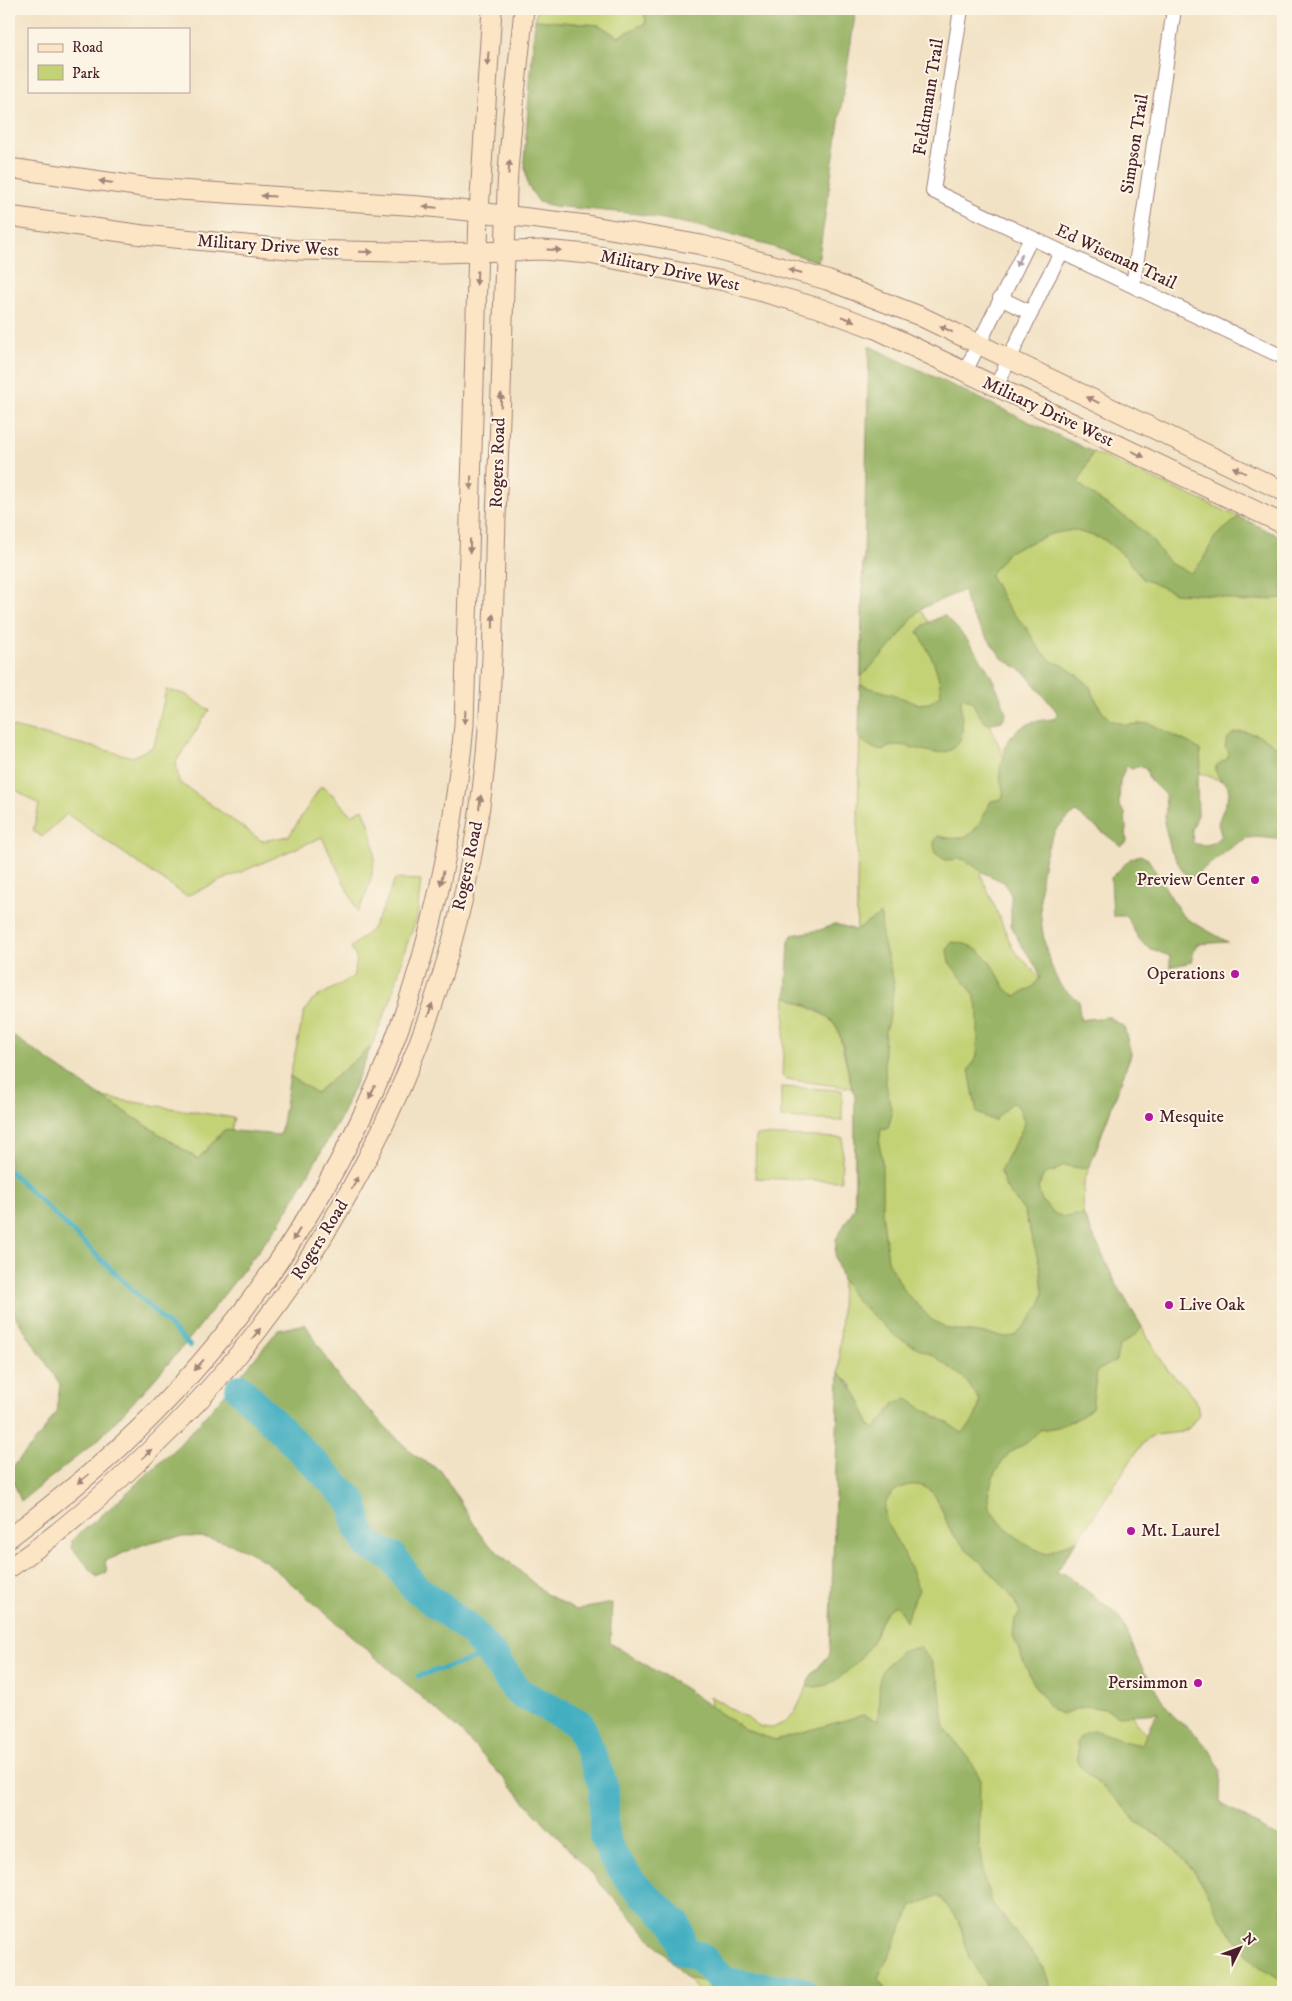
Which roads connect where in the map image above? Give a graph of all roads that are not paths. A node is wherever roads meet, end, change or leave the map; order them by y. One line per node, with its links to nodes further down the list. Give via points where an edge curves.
1 (492, 9): 9 (main road, Rogers Road, one-way to 9)
2 (524, 9): 10 (main road, Rogers Road, one-way to 2)
3 (961, 9): 8 (street, Feldtmann Trail)
4 (1174, 9): 16 (street, Simpson Trail)
5 (9, 168): 6 (main road, Military Drive West)
6 (58, 175): 7 (main road); 9 (main road, Military Drive West, one-way to 6, via 150,188)
7 (9, 180)
8 (933, 191): 12 (street, Ed Wiseman Trail)
9 (479, 212): 10 (main road, Military Drive West); 14 (main road, Rogers Road)
10 (506, 215): 13 (main road, Rogers Road); 19 (main road, Military Drive West, one-way to 10, via 920,316 827,280 760,261 692,244 587,225)
11 (9, 216): 14 (main road, Military Drive West, one-way to 14, via 143,236 298,250)
12 (1031, 238): 15 (street, Ed Wiseman Trail); 17 (street, one-way to 17)
13 (506, 250): 14 (main road, Military Drive West); 22 (main road, Military Drive West, one-way to 22, via 589,254 724,281 862,324); 27 (main road, Rogers Road, one-way to 13, via 63,1528 132,1468 188,1414 249,1342 300,1274 346,1200 388,1118 413,1056 451,942 481,797 492,678)
14 (478, 251): 26 (main road, Rogers Road, one-way to 26, via 462,754 442,876 420,966 402,1020 372,1092 330,1176 292,1241 241,1314 181,1385 122,1446)
15 (1061, 253): 16 (street, Ed Wiseman Trail); 18 (street)
16 (1133, 285): 20 (street, Ed Wiseman Trail)
17 (1000, 298): 18 (street); 19 (street)
18 (1031, 313): 21 (street)
19 (978, 345): 21 (main road, Military Drive West); 22 (street)
20 (1283, 357)
21 (1009, 360): 23 (street); 24 (main road, Military Drive West, one-way to 21)
22 (965, 372): 23 (main road, Military Drive West)
23 (996, 387): 25 (main road, Military Drive West, one-way to 25)
24 (1283, 491)
25 (1283, 524)
26 (9, 1538)
27 (9, 1568)

